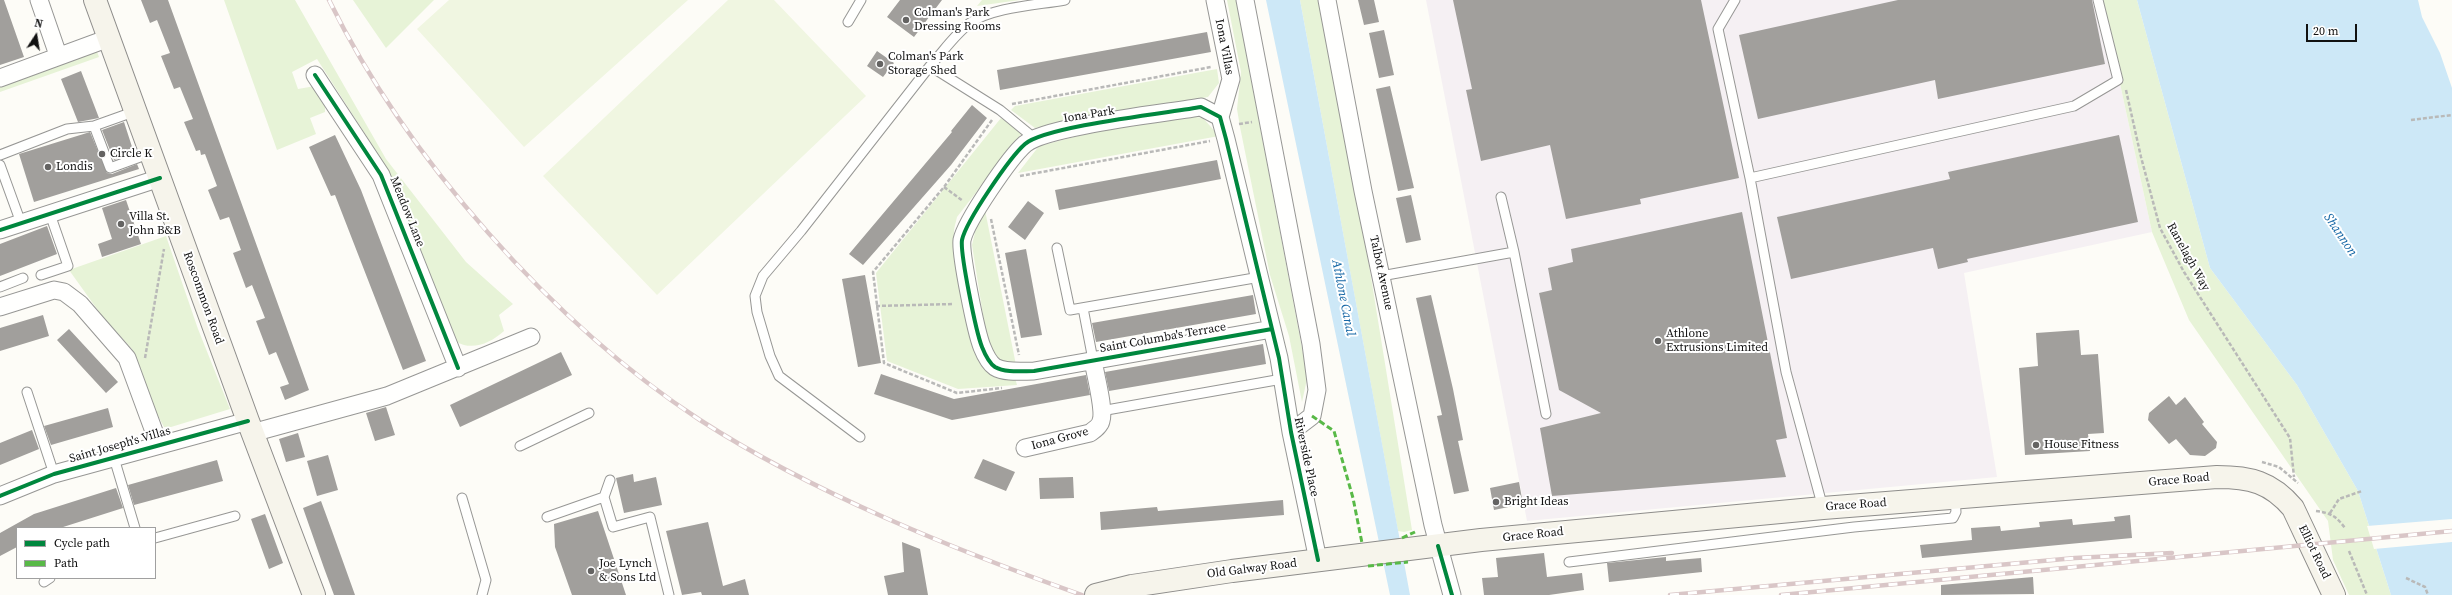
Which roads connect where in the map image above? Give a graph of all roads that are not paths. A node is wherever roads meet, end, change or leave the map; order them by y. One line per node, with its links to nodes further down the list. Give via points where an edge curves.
1 (39, 0): 12 (street)
2 (96, 0): 11 (main road, Roscommon Road)
3 (861, 0): 10 (lane)
4 (1065, 0): 13 (lane, via 998,12 976,20 962,30)
5 (1215, 0): 17 (street, Iona Villas, via 1231,78)
6 (1245, 0): 49 (street, via 1318,390 1316,409 1312,416)
7 (1327, 0): 32 (street, Talbot Avenue)
8 (1735, 0): 24 (lane, via 1718,29)
9 (2098, 0): 24 (lane, via 2118,80 2074,106)
10 (848, 22)
11 (109, 38): 12 (street); 16 (main road, Roscommon Road)
12 (58, 55): 15 (street)
13 (930, 66): 19 (lane, via 1000,110); 50 (lane, via 763,276 755,296 770,356 779,376)
14 (315, 75): 42 (street, Meadow Lane, via 381,175)
15 (0, 78)
16 (136, 111): 18 (lane); 20 (main road, Roscommon Road)
17 (1220, 117): 19 (street, Iona Park, via 1201,107 1062,130); 33 (street)
18 (94, 126): 20 (lane, via 110,168); 21 (lane, via 67,129)
19 (1034, 138): 41 (street, Iona Park, via 1012,158 983,212 962,241 982,346 991,363 995,367 1015,370)
20 (151, 152): 23 (main road, Roscommon Road)
21 (0, 155)
22 (0, 165): 27 (lane)
23 (160, 178): 26 (street); 48 (main road, Roscommon Road)
24 (1750, 178): 61 (lane, via 1786,372)
25 (1500, 196): 30 (lane)
26 (50, 214): 27 (street); 31 (lane, via 68,266)
27 (21, 223): 28 (street)
28 (0, 230)
29 (1057, 248): 37 (lane, via 1070,310)
30 (1514, 252): 32 (lane); 47 (lane)
31 (41, 275)
32 (1381, 276): 67 (street, Talbot Avenue)
33 (1260, 277): 37 (lane); 38 (street)
34 (23, 278): 35 (lane)
35 (0, 287)
36 (0, 307): 51 (street, Saint Joseph's Villas, via 49,290 64,292 80,304 120,348 134,371)
37 (1083, 308): 40 (lane)
38 (1272, 329): 40 (street, Saint Columba's Terrace); 43 (street, Riverside Place)
39 (530, 337): 42 (street)
40 (1093, 360): 41 (street, Saint Columba's Terrace); 45 (street)
41 (1057, 367)
42 (458, 368): 48 (street, via 387,396)
43 (1282, 379): 45 (lane); 49 (street, Riverside Place)
44 (27, 392): 55 (lane)
45 (1102, 411): 53 (street, Iona Grove, via 1101,421 1090,433)
46 (589, 413): 52 (lane)
47 (1546, 414)
48 (250, 427): 51 (street, Saint Joseph's Villas); 71 (main road, Roscommon Road)
49 (1290, 432): 69 (street, Riverside Place)
50 (860, 437)
51 (159, 445): 54 (street, Saint Joseph's Villas)
52 (520, 446)
53 (1025, 448)
54 (114, 458): 55 (street, Saint Joseph's Villas); 65 (lane, Saint Joseph's Villas)
55 (54, 474): 57 (street, Saint Joseph's Villas)
56 (610, 480): 58 (lane)
57 (0, 496)
58 (604, 497): 64 (lane); 73 (lane, via 613,527 650,517)
59 (1955, 497): 61 (main road, Grace Road); 62 (main road, Grace Road, via 2229,477 2248,479 2269,486); 70 (lane, via 1956,512 1953,518 1847,527)
60 (462, 498): 72 (lane, via 486,580)
61 (1823, 508): 67 (main road, Grace Road)
62 (2302, 510): 76 (main road, Elliot Road)
63 (235, 516): 66 (lane)
64 (547, 517)
65 (135, 527)
66 (156, 538)
67 (1438, 546): 68 (main road, Grace Road); 75 (street, Talbot Avenue)
68 (1409, 549): 69 (main road, Old Galway Road)
69 (1318, 560): 74 (main road, Old Galway Road, via 1132,586)
70 (1569, 562)
71 (314, 595)
72 (482, 595)
73 (669, 595)
74 (1096, 595)
75 (1452, 595)
76 (2334, 595)

